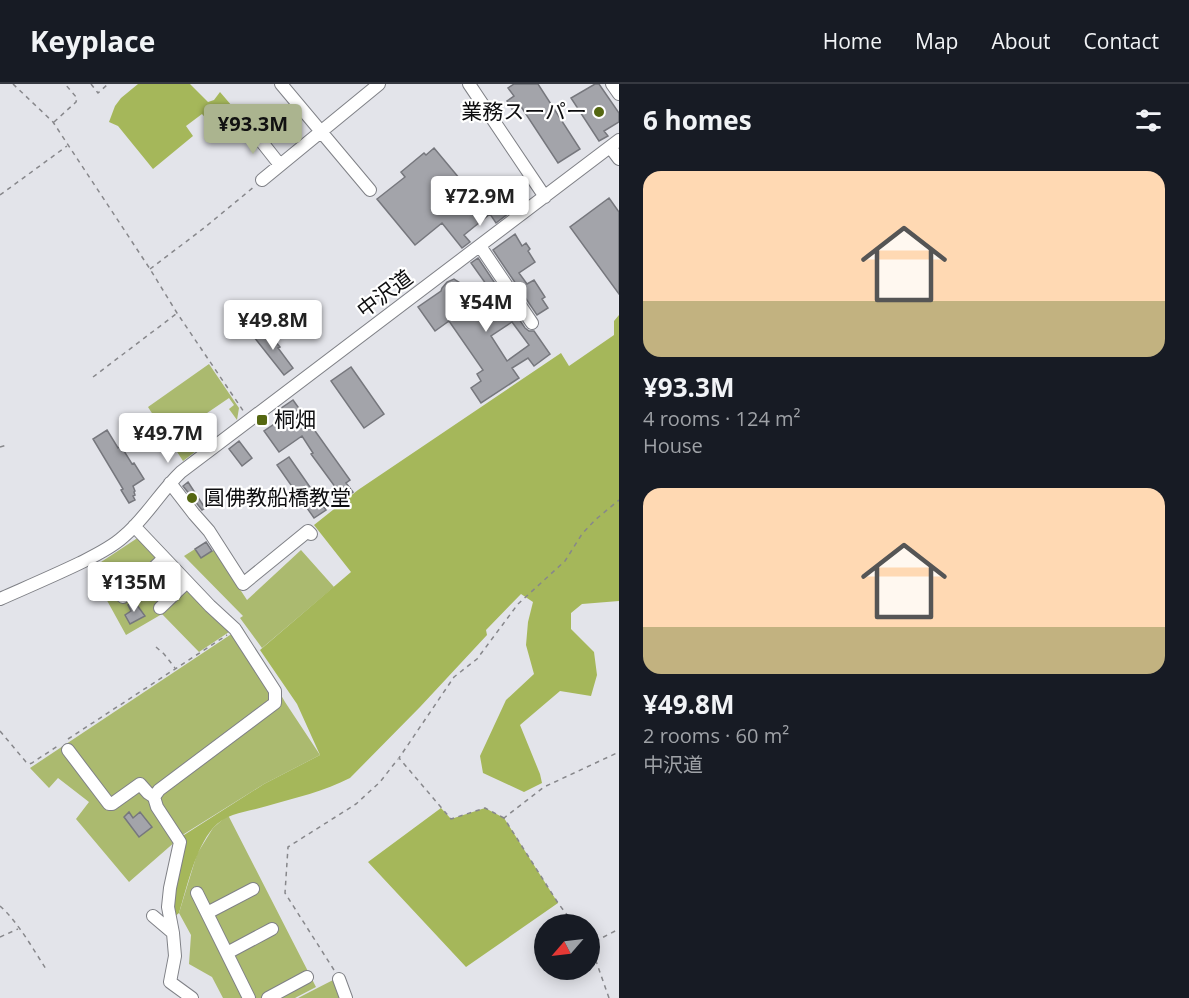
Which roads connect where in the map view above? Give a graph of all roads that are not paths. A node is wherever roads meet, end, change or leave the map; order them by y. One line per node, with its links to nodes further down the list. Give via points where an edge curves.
1 (281, 84): 7 (street)
2 (379, 84): 7 (street)
3 (469, 84): 13 (street)
4 (612, 84): 5 (street)
5 (619, 94)
6 (252, 127): 10 (street)
7 (321, 131): 10 (street); 12 (street)
8 (615, 144): 9 (street); 13 (street, 中沢道)
9 (619, 159)
10 (280, 165): 11 (street)
11 (262, 180)
12 (370, 190)
13 (545, 197): 14 (street, 中沢道)
14 (480, 246): 15 (street); 16 (street, 中沢道)
15 (532, 323)
16 (170, 483): 17 (street, 中沢道); 18 (street, via 209,531 243,584 308,531)
17 (134, 526): 19 (street); 22 (street, 中沢道, via 123,538 89,558)
18 (311, 534)
19 (164, 558): 20 (street); 21 (street)
20 (187, 582): 23 (street); 25 (street, via 235,629 275,691 275,703)
21 (123, 597)
22 (0, 599)
23 (160, 608)
24 (68, 750): 25 (street, via 109,804 140,784)
25 (154, 797): 30 (street, via 180,842 168,908)
26 (253, 889): 28 (street)
27 (197, 893): 28 (street)
28 (207, 913): 32 (street)
29 (153, 916): 30 (street)
30 (172, 927): 35 (street, via 175,956 170,982)
31 (272, 929): 32 (street)
32 (227, 953): 36 (street)
33 (307, 977): 37 (street)
34 (339, 979): 38 (street)
35 (192, 998)
36 (249, 998)
37 (268, 998)
38 (346, 998)

